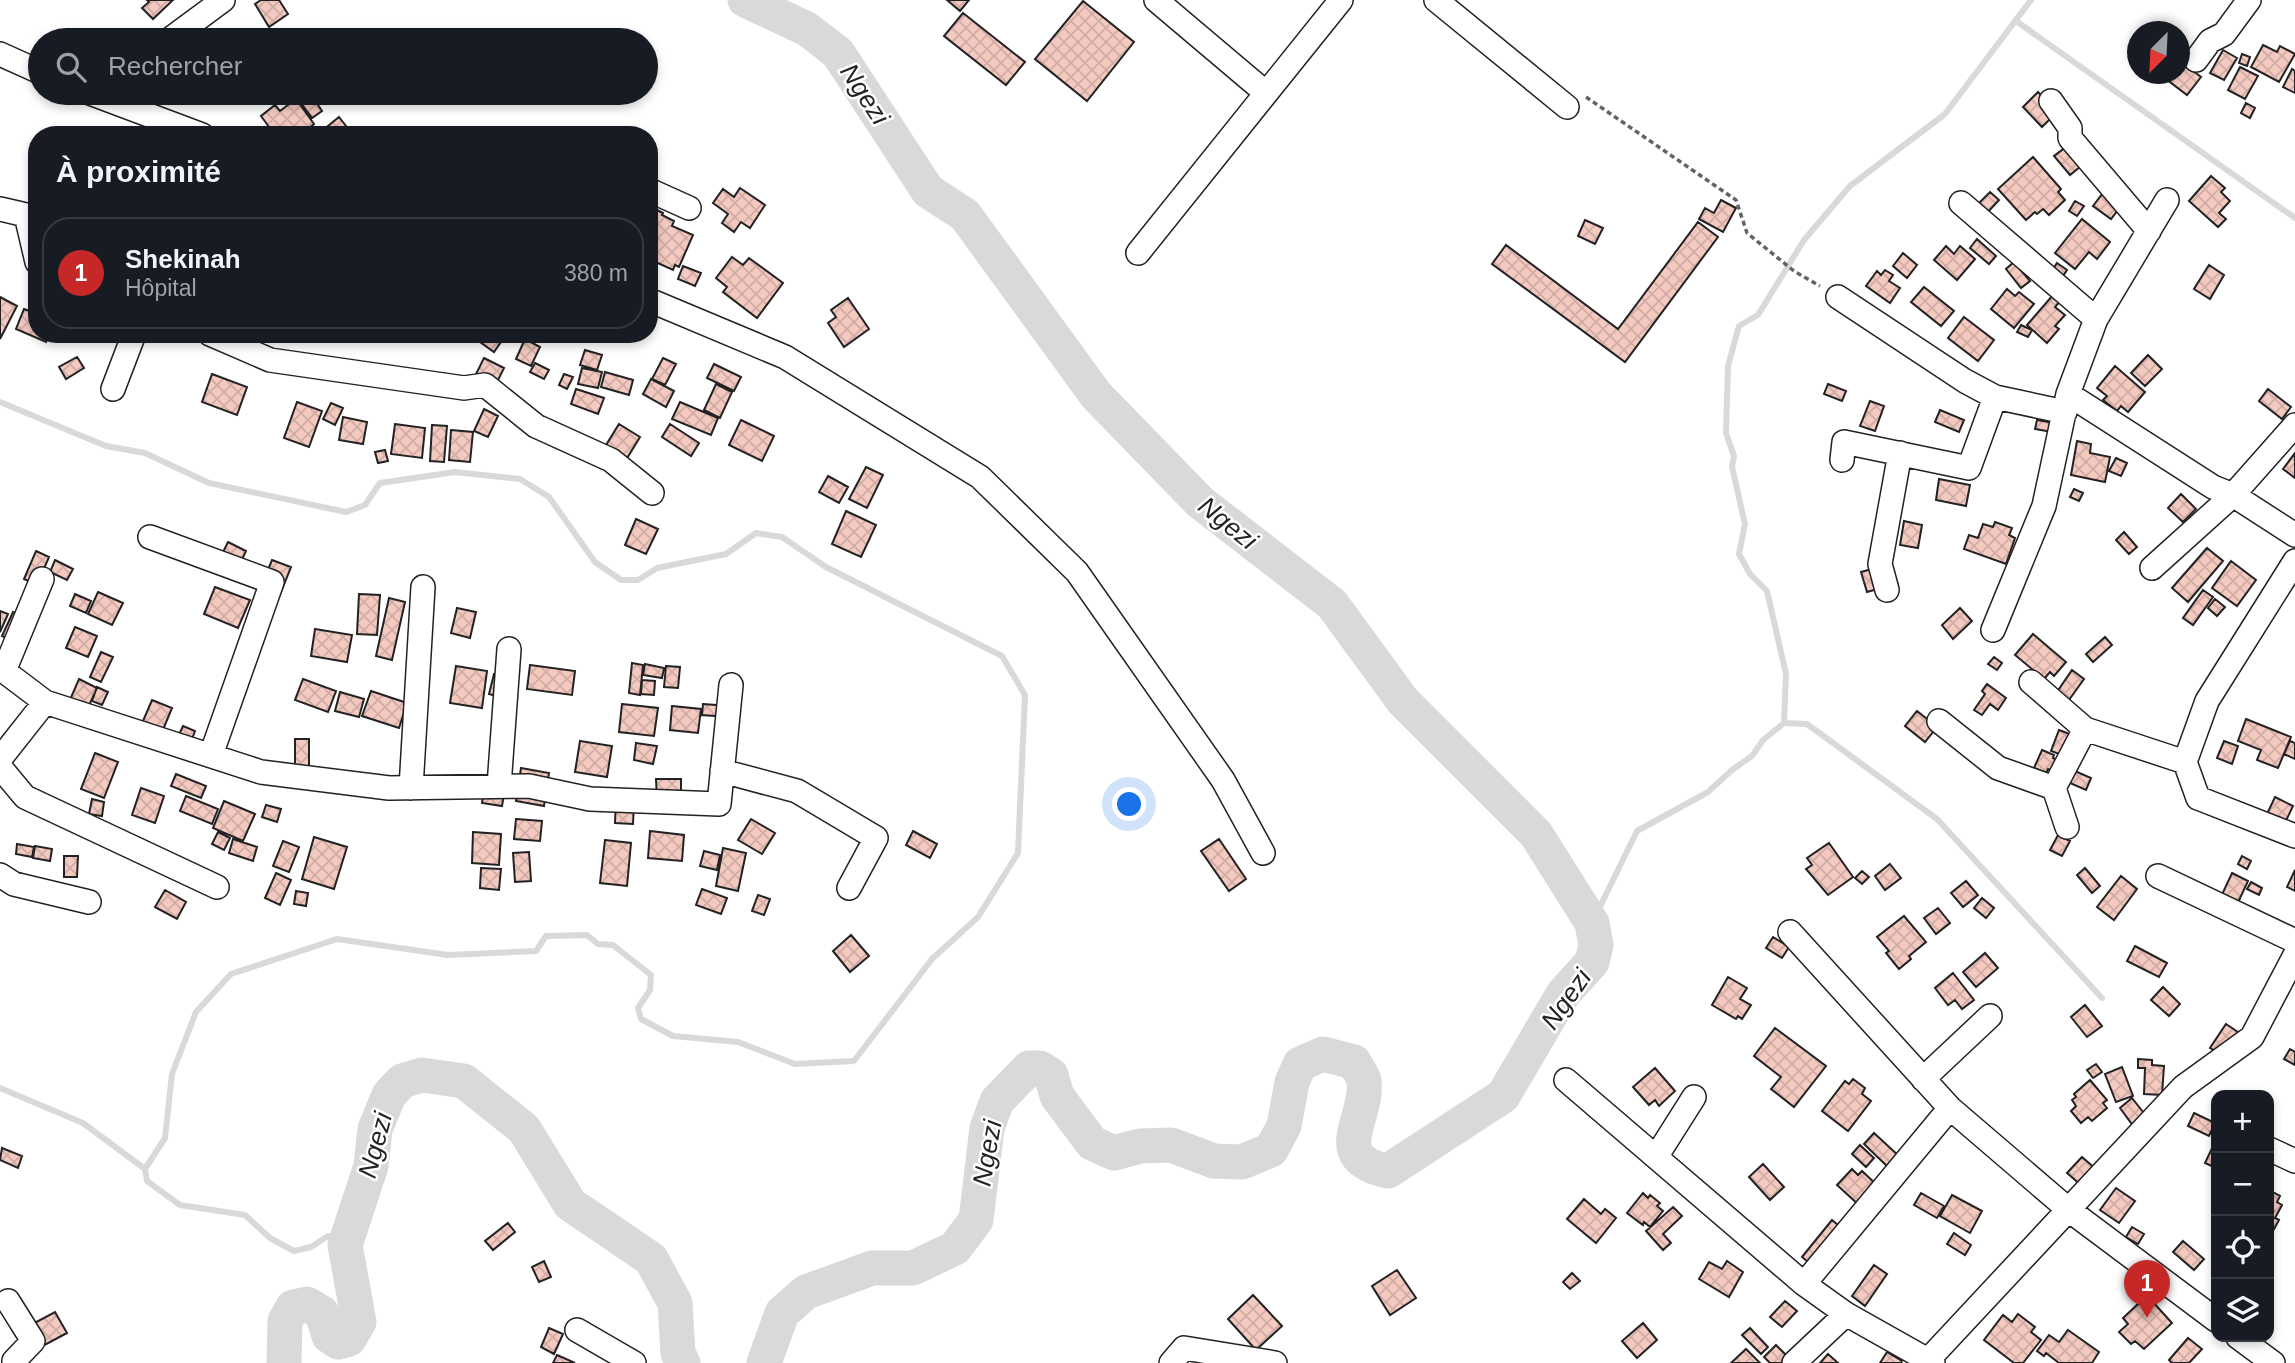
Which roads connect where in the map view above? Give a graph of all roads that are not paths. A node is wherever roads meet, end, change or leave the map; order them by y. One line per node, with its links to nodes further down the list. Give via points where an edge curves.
1 (223, 0): 6 (street)
2 (1156, 0): 10 (street)
3 (1341, 0): 10 (street)
4 (1436, 0): 11 (street)
5 (2249, 0): 8 (street, via 2224,34 2210,41)
6 (185, 28)
7 (0, 54): 9 (street)
8 (2196, 60)
9 (28, 67)
10 (1266, 93): 22 (street)
11 (1559, 100)
12 (2051, 102): 21 (street, via 2070,128 2070,138)
13 (124, 105): 14 (street)
14 (179, 126)
15 (658, 194): 18 (street)
16 (2167, 200): 21 (street)
17 (1961, 203): 25 (street)
18 (689, 208)
19 (0, 209): 20 (street, via 26,215)
20 (28, 224)
21 (2149, 231): 25 (street)
22 (1138, 253)
23 (1838, 297): 29 (street)
24 (658, 304): 60 (street, via 785,358 981,477 1077,572 1223,780)
25 (2096, 318): 30 (street)
26 (131, 343): 28 (street)
27 (231, 343): 34 (street, via 271,360 464,388 485,386 536,426 611,460)
28 (113, 389)
29 (1995, 397): 30 (street); 32 (street, via 1969,468)
30 (2067, 403): 35 (street); 43 (street, via 2044,506)
31 (2295, 425): 35 (street)
32 (1900, 453): 33 (street, via 1844,442); 42 (street, via 1881,564)
33 (1842, 460)
34 (652, 493)
35 (2233, 495): 36 (street); 39 (street)
36 (2295, 535)
37 (150, 537): 50 (street, via 272,582)
38 (2295, 561): 52 (street, via 2207,701)
39 (2152, 568)
40 (41, 579): 47 (street, via 4,671)
41 (423, 587): 56 (street)
42 (1887, 590)
43 (1993, 630)
44 (509, 649): 55 (street)
45 (2031, 682): 49 (street)
46 (731, 685): 54 (street)
47 (45, 702): 50 (street); 51 (street)
48 (1939, 721): 57 (street, via 1998,768)
49 (2085, 729): 52 (street); 57 (street)
50 (211, 755): 56 (street, via 261,772)
51 (0, 760)
52 (2185, 762): 59 (street, via 2198,798)
53 (0, 767): 63 (street, via 25,797)
54 (722, 771): 55 (street, via 719,804 590,799 529,786); 64 (street, via 797,791 876,838)
55 (499, 786): 56 (street)
56 (411, 788)
57 (2054, 788): 58 (street)
58 (2067, 827)
59 (2295, 836)
60 (1263, 853)
61 (0, 875): 65 (street, via 14,884)
62 (2158, 876): 67 (street)
63 (217, 887)
64 (849, 888)
65 (89, 902)
66 (1790, 932): 70 (street)
67 (2295, 941)
68 (2295, 955): 77 (street, via 2252,1037 2183,1087)
69 (1990, 1016): 70 (street)
70 (1923, 1079): 73 (street)
71 (1566, 1080): 75 (street)
72 (1694, 1097): 75 (street)
73 (1950, 1108): 77 (street); 78 (street)
74 (2274, 1151): 76 (street)
75 (1656, 1157): 78 (street)
76 (2295, 1161)
77 (2069, 1210): 81 (street); 84 (street)
78 (1804, 1284): 80 (street)
79 (8, 1301): 86 (street, via 33,1341)
80 (1846, 1314): 84 (street); 89 (street)
81 (2211, 1316)
82 (576, 1330): 87 (street)
83 (2245, 1342): 90 (street)
84 (1931, 1361)
85 (1273, 1362): 88 (street, via 1184,1348)
86 (14, 1363)
87 (634, 1363)
88 (1171, 1363)
89 (1794, 1363)
90 (2273, 1363)

